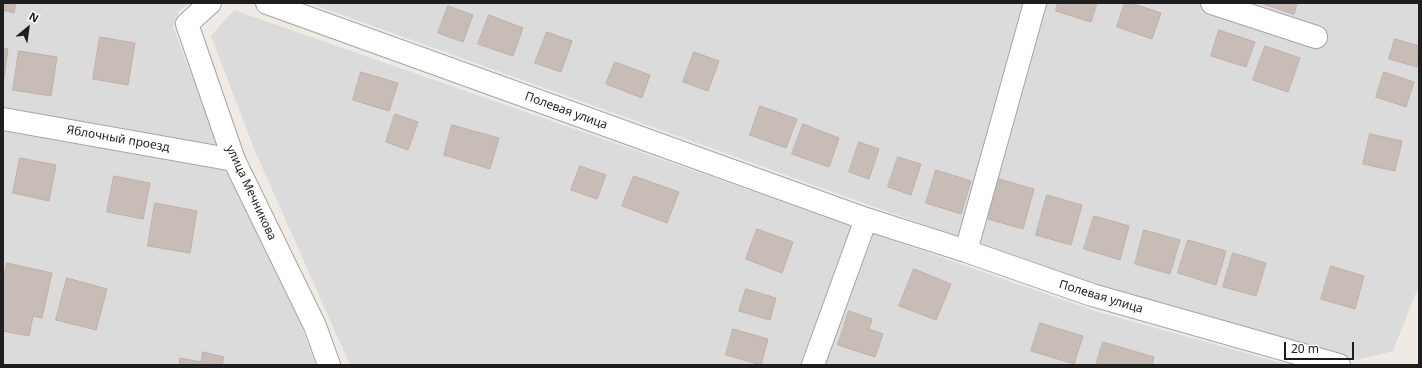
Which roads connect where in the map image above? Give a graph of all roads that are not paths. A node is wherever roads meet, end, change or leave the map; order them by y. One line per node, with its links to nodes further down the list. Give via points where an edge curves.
1 (210, 3): 7 (street, улица Мечникова, via 186,24)
2 (267, 3): 8 (street, Полевая улица)
3 (1035, 3): 9 (street)
4 (1212, 3): 5 (street)
5 (1316, 37)
6 (3, 119): 7 (street, Яблочный проезд)
7 (234, 160): 10 (street, улица Мечникова, via 314,326)
8 (866, 219): 9 (street, Полевая улица); 11 (street)
9 (966, 251): 12 (street, Полевая улица, via 1092,295)
10 (329, 365)
11 (813, 365)
12 (1339, 365)

